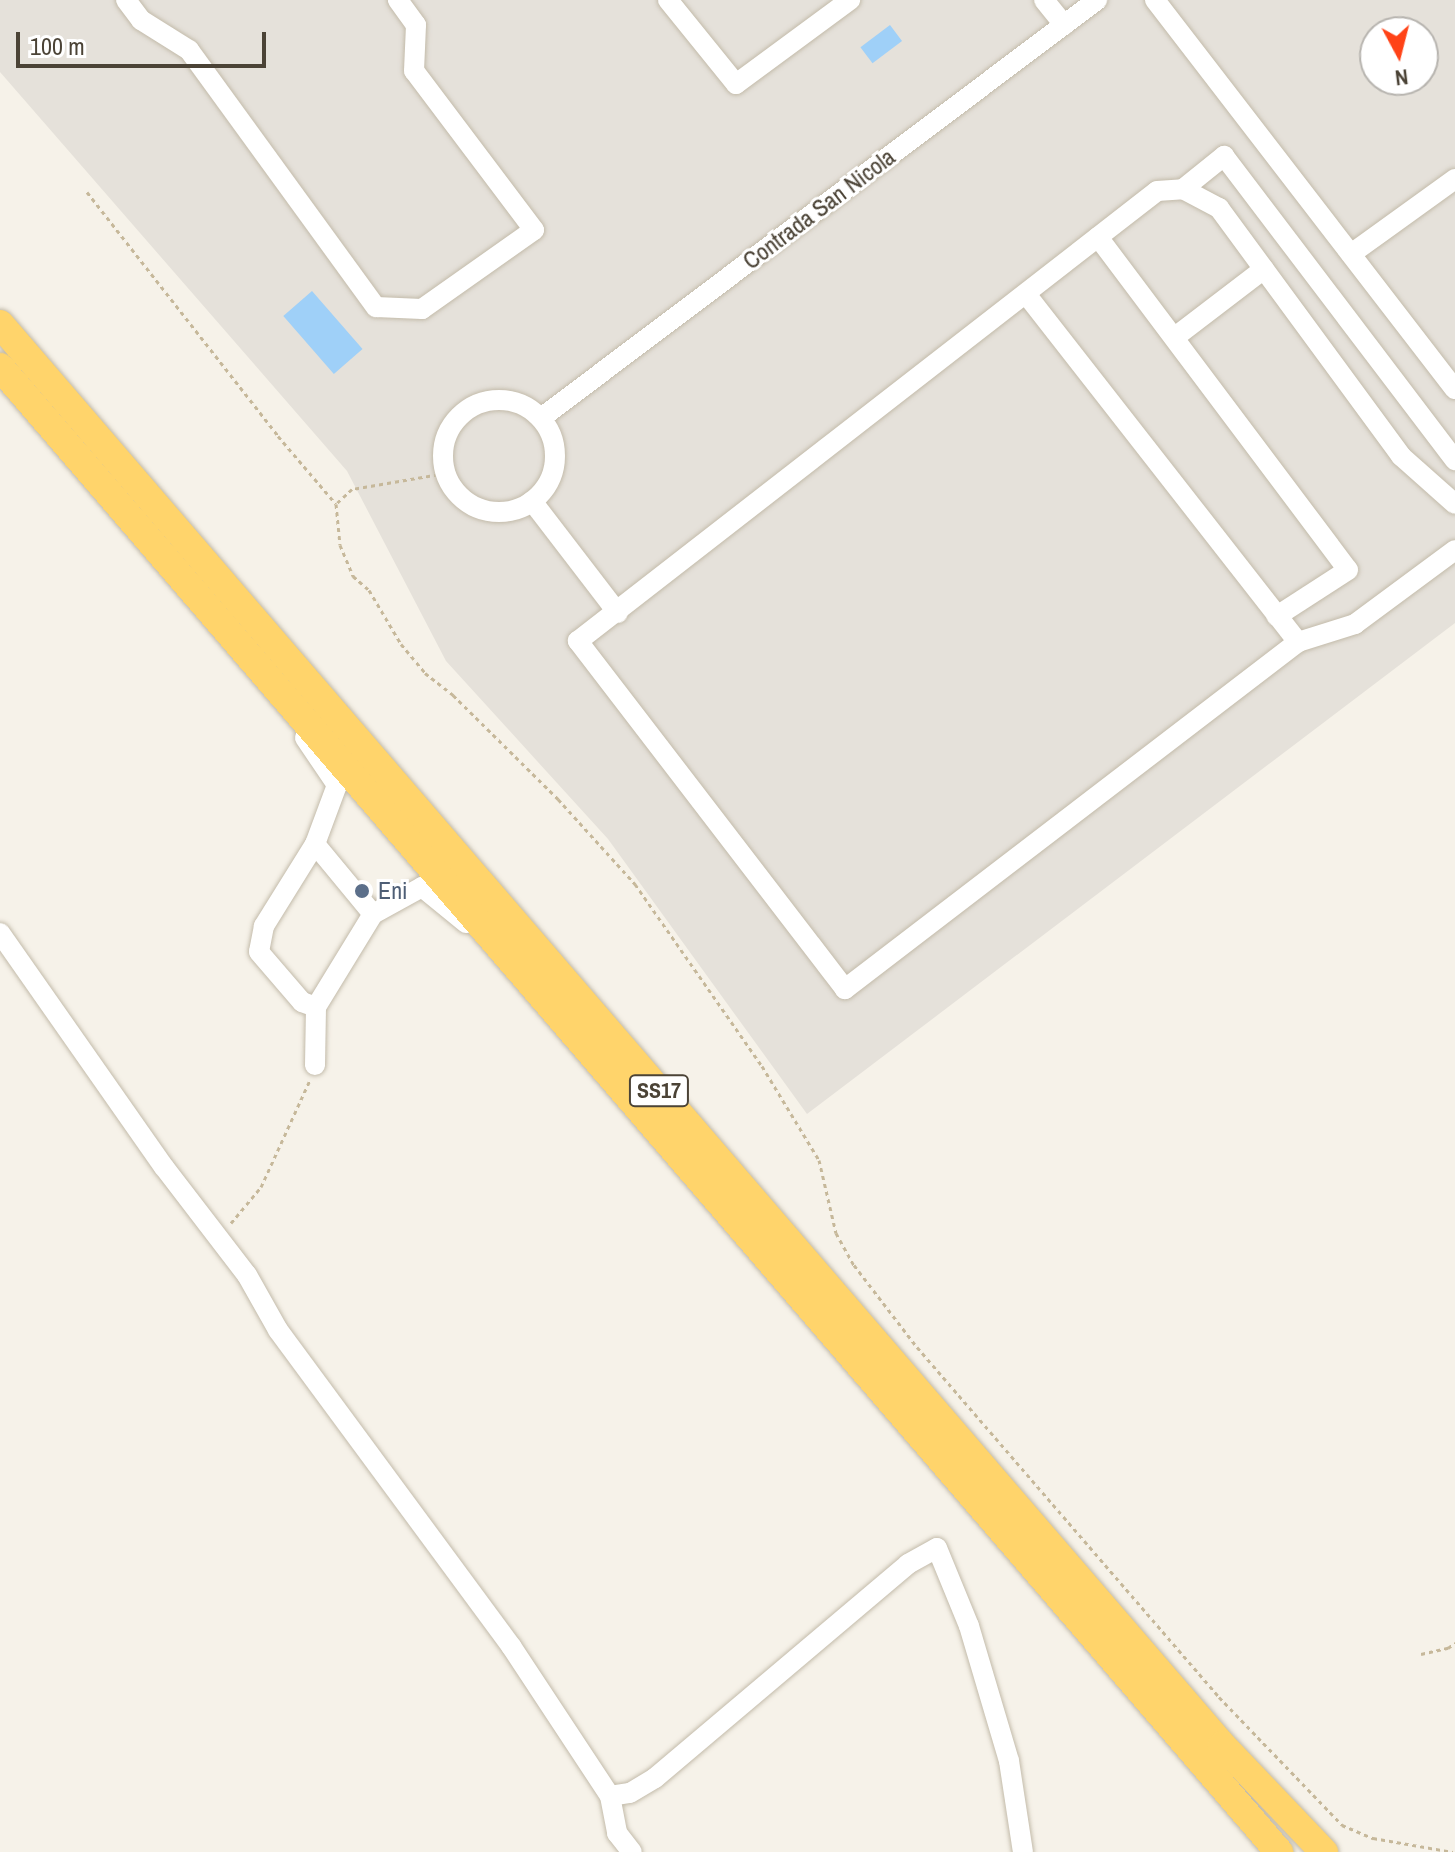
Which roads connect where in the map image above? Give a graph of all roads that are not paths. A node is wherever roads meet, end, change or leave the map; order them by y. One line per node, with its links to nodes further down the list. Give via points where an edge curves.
1 (126, 0): 2 (street, via 141,20 189,50 376,307 422,309 534,230 414,71 416,25)
2 (398, 0)
3 (668, 0): 4 (street, via 736,84)
4 (850, 0)
5 (1044, 0): 8 (street)
6 (1097, 0): 8 (street, Contrada San Nicola)
7 (1155, 0): 12 (street)
8 (1064, 25): 19 (street, Contrada San Nicola)
9 (1455, 179): 12 (street)
10 (1183, 189): 11 (street, via 1157,191); 13 (street, via 1219,208); 20 (street, via 1224,156)
11 (1098, 237): 14 (street); 16 (street)
12 (1351, 254): 18 (street)
13 (1264, 269): 16 (street); 22 (street, via 1401,456)
14 (1026, 294): 24 (street); 25 (street)
15 (0, 324): 38 (highway, SS17, via 1222,1745)
16 (1175, 337): 25 (street, via 1348,570)
17 (0, 367): 27 (highway, SS17)
18 (1455, 389)
19 (541, 418): 21 (street, via 553,442 554,468); 21 (street, via 520,404 495,400 464,412 446,439 446,473 459,495 481,509 507,511)
20 (1455, 460)
21 (532, 501): 24 (street)
22 (1455, 504)
23 (1455, 550): 26 (street, via 1355,624)
24 (618, 613): 26 (street, via 578,641 845,989)
25 (1277, 616): 26 (street)
26 (1298, 642)
27 (251, 659): 28 (street, via 337,785); 31 (highway, SS17)
28 (315, 844): 29 (street); 32 (street, via 264,926 259,952 302,1002)
29 (373, 914): 31 (street, via 422,887); 32 (street)
30 (0, 933): 34 (street, via 164,1167 247,1275 287,1342 511,1646)
31 (510, 959): 37 (highway, SS17)
32 (316, 1007): 33 (street)
33 (315, 1065)
34 (610, 1796): 35 (street, via 617,1833); 36 (street, via 630,1793 655,1778 908,1564 937,1548 969,1626 1009,1761)
35 (632, 1852)
36 (1023, 1852)
37 (1279, 1852)
38 (1324, 1852)

